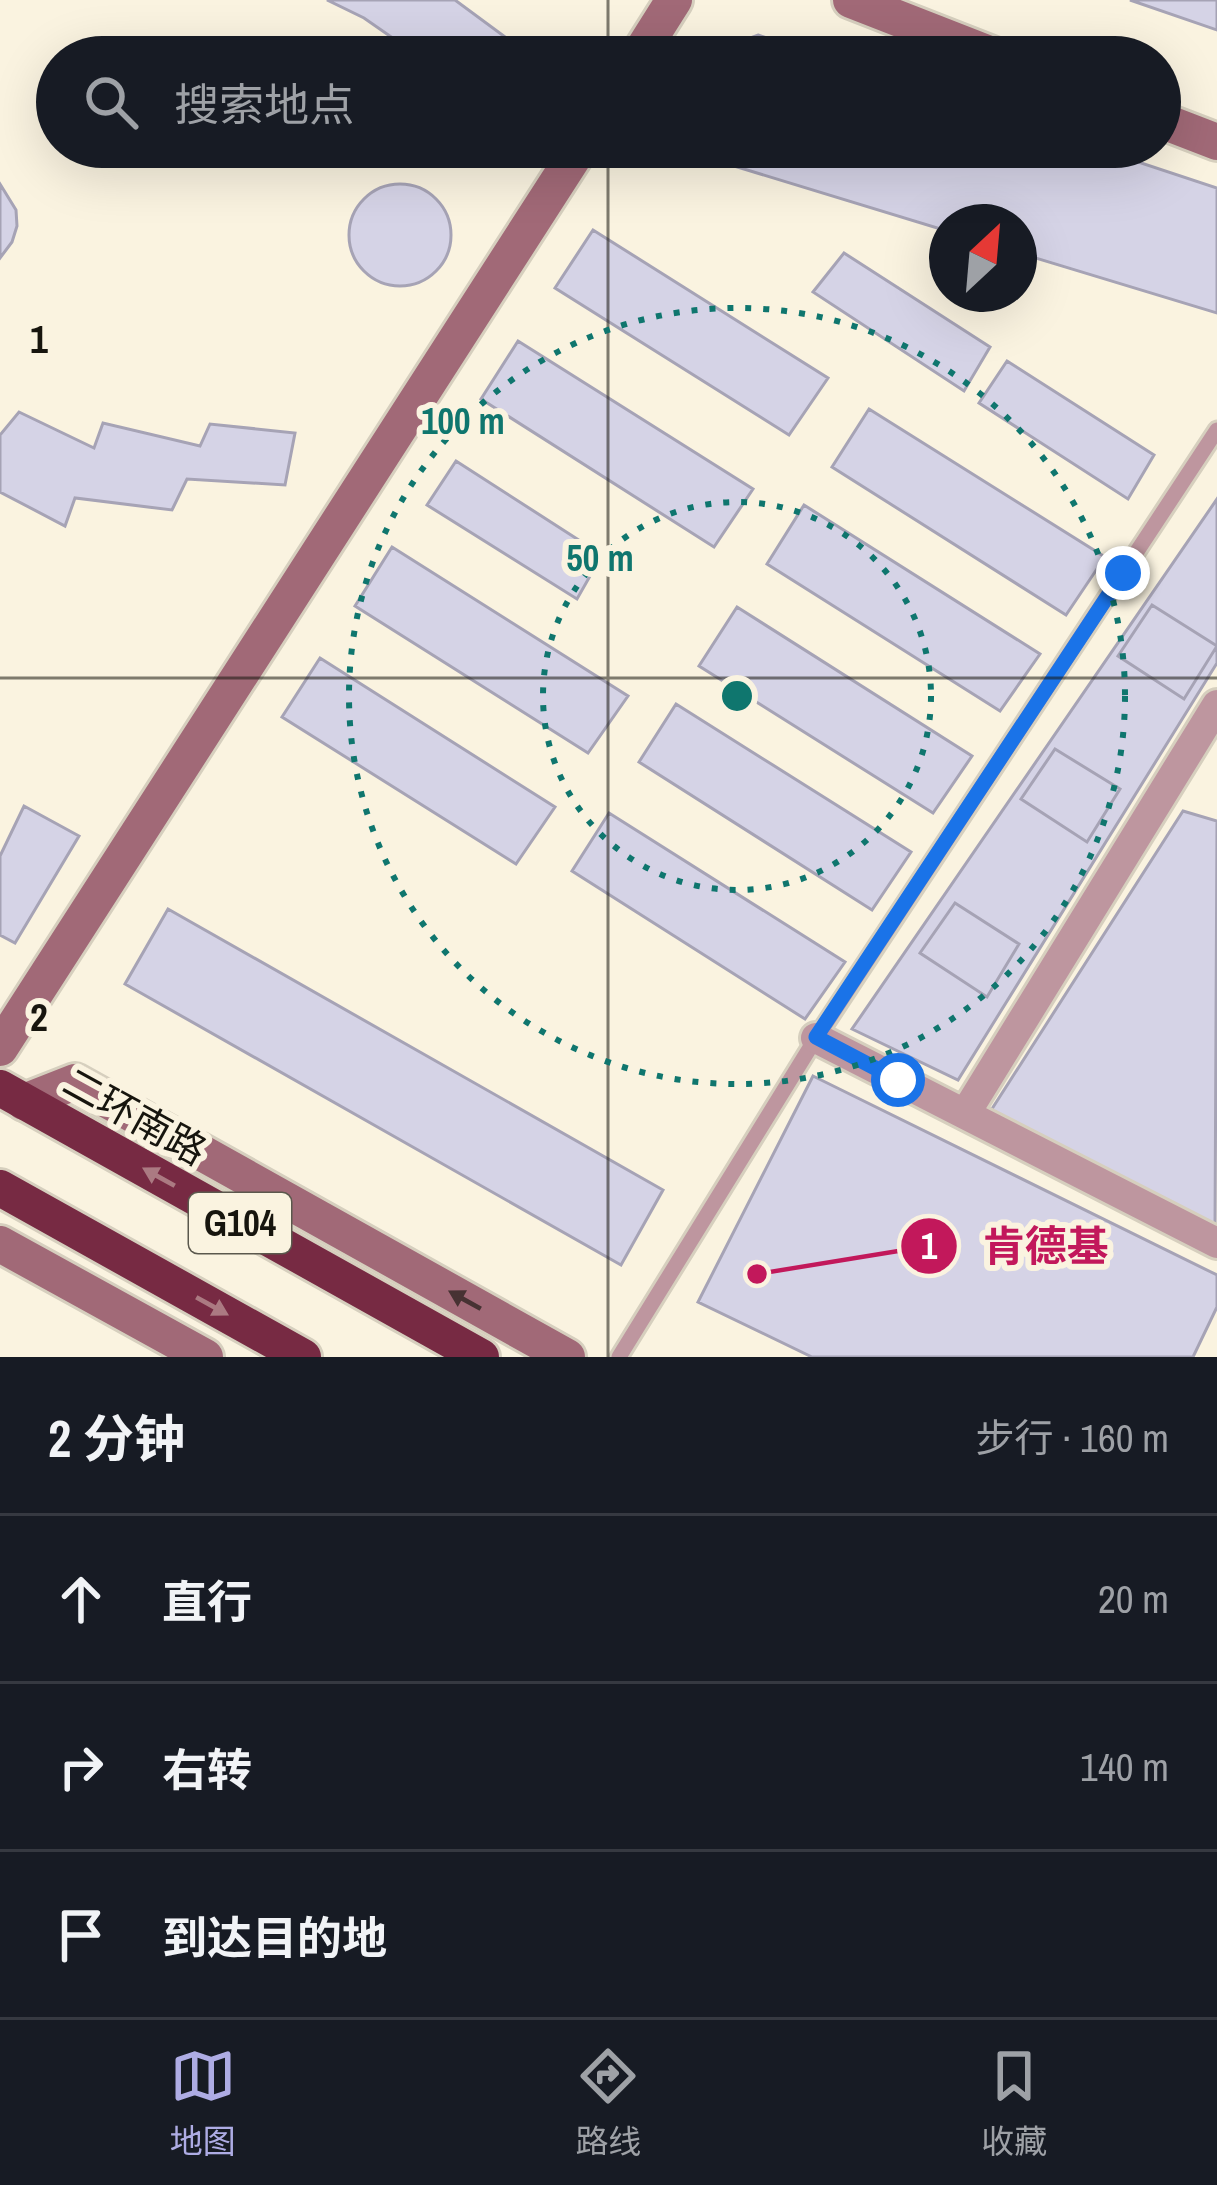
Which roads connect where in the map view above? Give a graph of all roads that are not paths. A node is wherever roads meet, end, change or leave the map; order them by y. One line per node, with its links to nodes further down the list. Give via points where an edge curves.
1 (674, 0): 3 (street)
2 (850, 0): 4 (street)
3 (651, 36)
4 (943, 36)
5 (1181, 128): 6 (street)
6 (1217, 142)
7 (566, 168): 11 (street)
8 (1217, 430): 10 (lane)
9 (1217, 705): 13 (street)
10 (816, 1037): 13 (street); 21 (lane)
11 (0, 1048)
12 (12, 1095): 19 (highway, 二环南路 / G104, one-way to 12); 20 (street, one-way to 12, via 76,1082)
13 (964, 1114): 16 (street)
14 (0, 1188): 18 (highway, G104, one-way to 18)
15 (0, 1244): 17 (street)
16 (1217, 1244)
17 (205, 1357)
18 (303, 1357)
19 (481, 1357)
20 (567, 1357)
21 (619, 1357)

